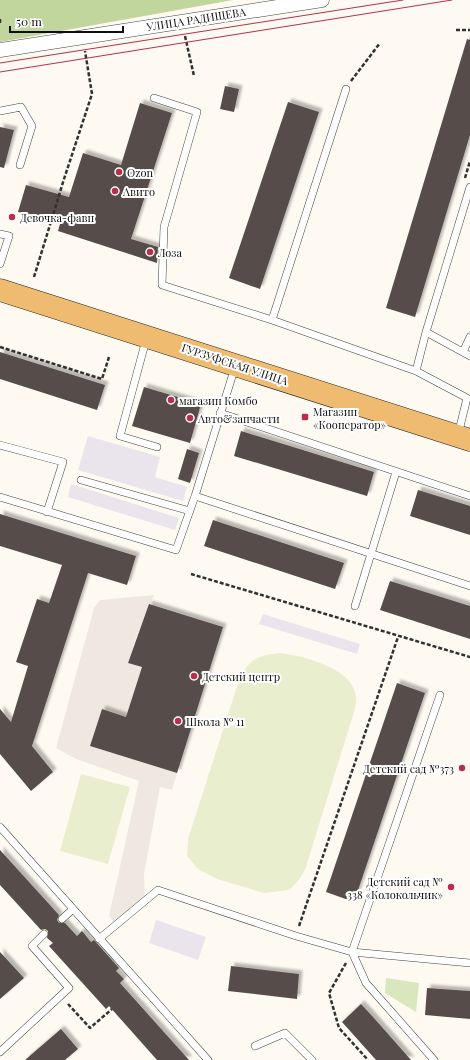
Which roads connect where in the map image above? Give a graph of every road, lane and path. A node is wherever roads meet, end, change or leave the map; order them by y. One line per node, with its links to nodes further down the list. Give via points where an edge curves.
1 (322, 0): 9 (street, УЛИЦА РАДИЩЕВА)
2 (0, 19): 3 (path)
3 (0, 23)
4 (184, 30): 10 (path)
5 (456, 30): 6 (path)
6 (470, 30)
7 (380, 43): 11 (path)
8 (84, 46): 18 (path, via 88,57 92,94)
9 (0, 50)
10 (194, 76)
11 (346, 89): 20 (lane)
12 (154, 98): 20 (lane, via 197,112 164,227 162,285)
13 (0, 111): 14 (lane, via 21,107 32,126)
14 (20, 166)
15 (470, 187): 21 (lane)
16 (0, 234): 17 (lane, via 9,236)
17 (0, 264)
18 (34, 277)
19 (0, 290): 22 (main road, ГУРЗУФСКАЯ УЛИЦА)
20 (272, 320): 29 (lane)
21 (426, 332): 25 (lane); 29 (lane)
22 (147, 336): 28 (main road, ГУРЗУФСКАЯ УЛИЦА); 34 (lane, via 120,436)
23 (470, 338): 25 (lane)
24 (0, 347): 27 (path, via 102,379)
25 (463, 352): 26 (lane)
26 (470, 356)
27 (109, 357)
28 (236, 365): 31 (lane); 32 (main road, ГУРЗУФСКАЯ УЛИЦА)
29 (416, 371): 30 (lane)
30 (468, 396): 32 (lane)
31 (220, 413): 35 (lane); 37 (lane)
32 (464, 438)
33 (0, 444): 41 (lane, via 63,462)
34 (157, 447)
35 (396, 472): 38 (lane); 42 (lane)
36 (81, 480): 40 (lane)
37 (195, 496): 40 (lane); 42 (lane)
38 (470, 496)
39 (0, 497): 41 (lane)
40 (190, 511): 41 (lane, via 176,550)
41 (47, 512)
42 (372, 554): 44 (lane); 45 (lane)
43 (190, 574): 46 (path)
44 (470, 586)
45 (356, 606)
46 (398, 637): 47 (path); 53 (path)
47 (470, 657)
48 (440, 695): 55 (lane)
49 (0, 827): 50 (lane)
50 (73, 909): 51 (lane); 54 (lane)
51 (62, 919)
52 (44, 934): 57 (lane, via 32,946 69,988)
53 (296, 936): 54 (lane, via 158,890); 55 (lane)
54 (99, 939): 61 (lane)
55 (352, 952): 56 (lane); 63 (path, via 329,993 339,1028); 64 (lane, via 366,984)
56 (470, 963)
57 (61, 996): 58 (path, via 90,1028); 60 (lane)
58 (112, 1009)
59 (255, 1046): 62 (lane, via 285,1033)
60 (0, 1052)
61 (208, 1060)
62 (312, 1060)
63 (368, 1060)
64 (434, 1060)

